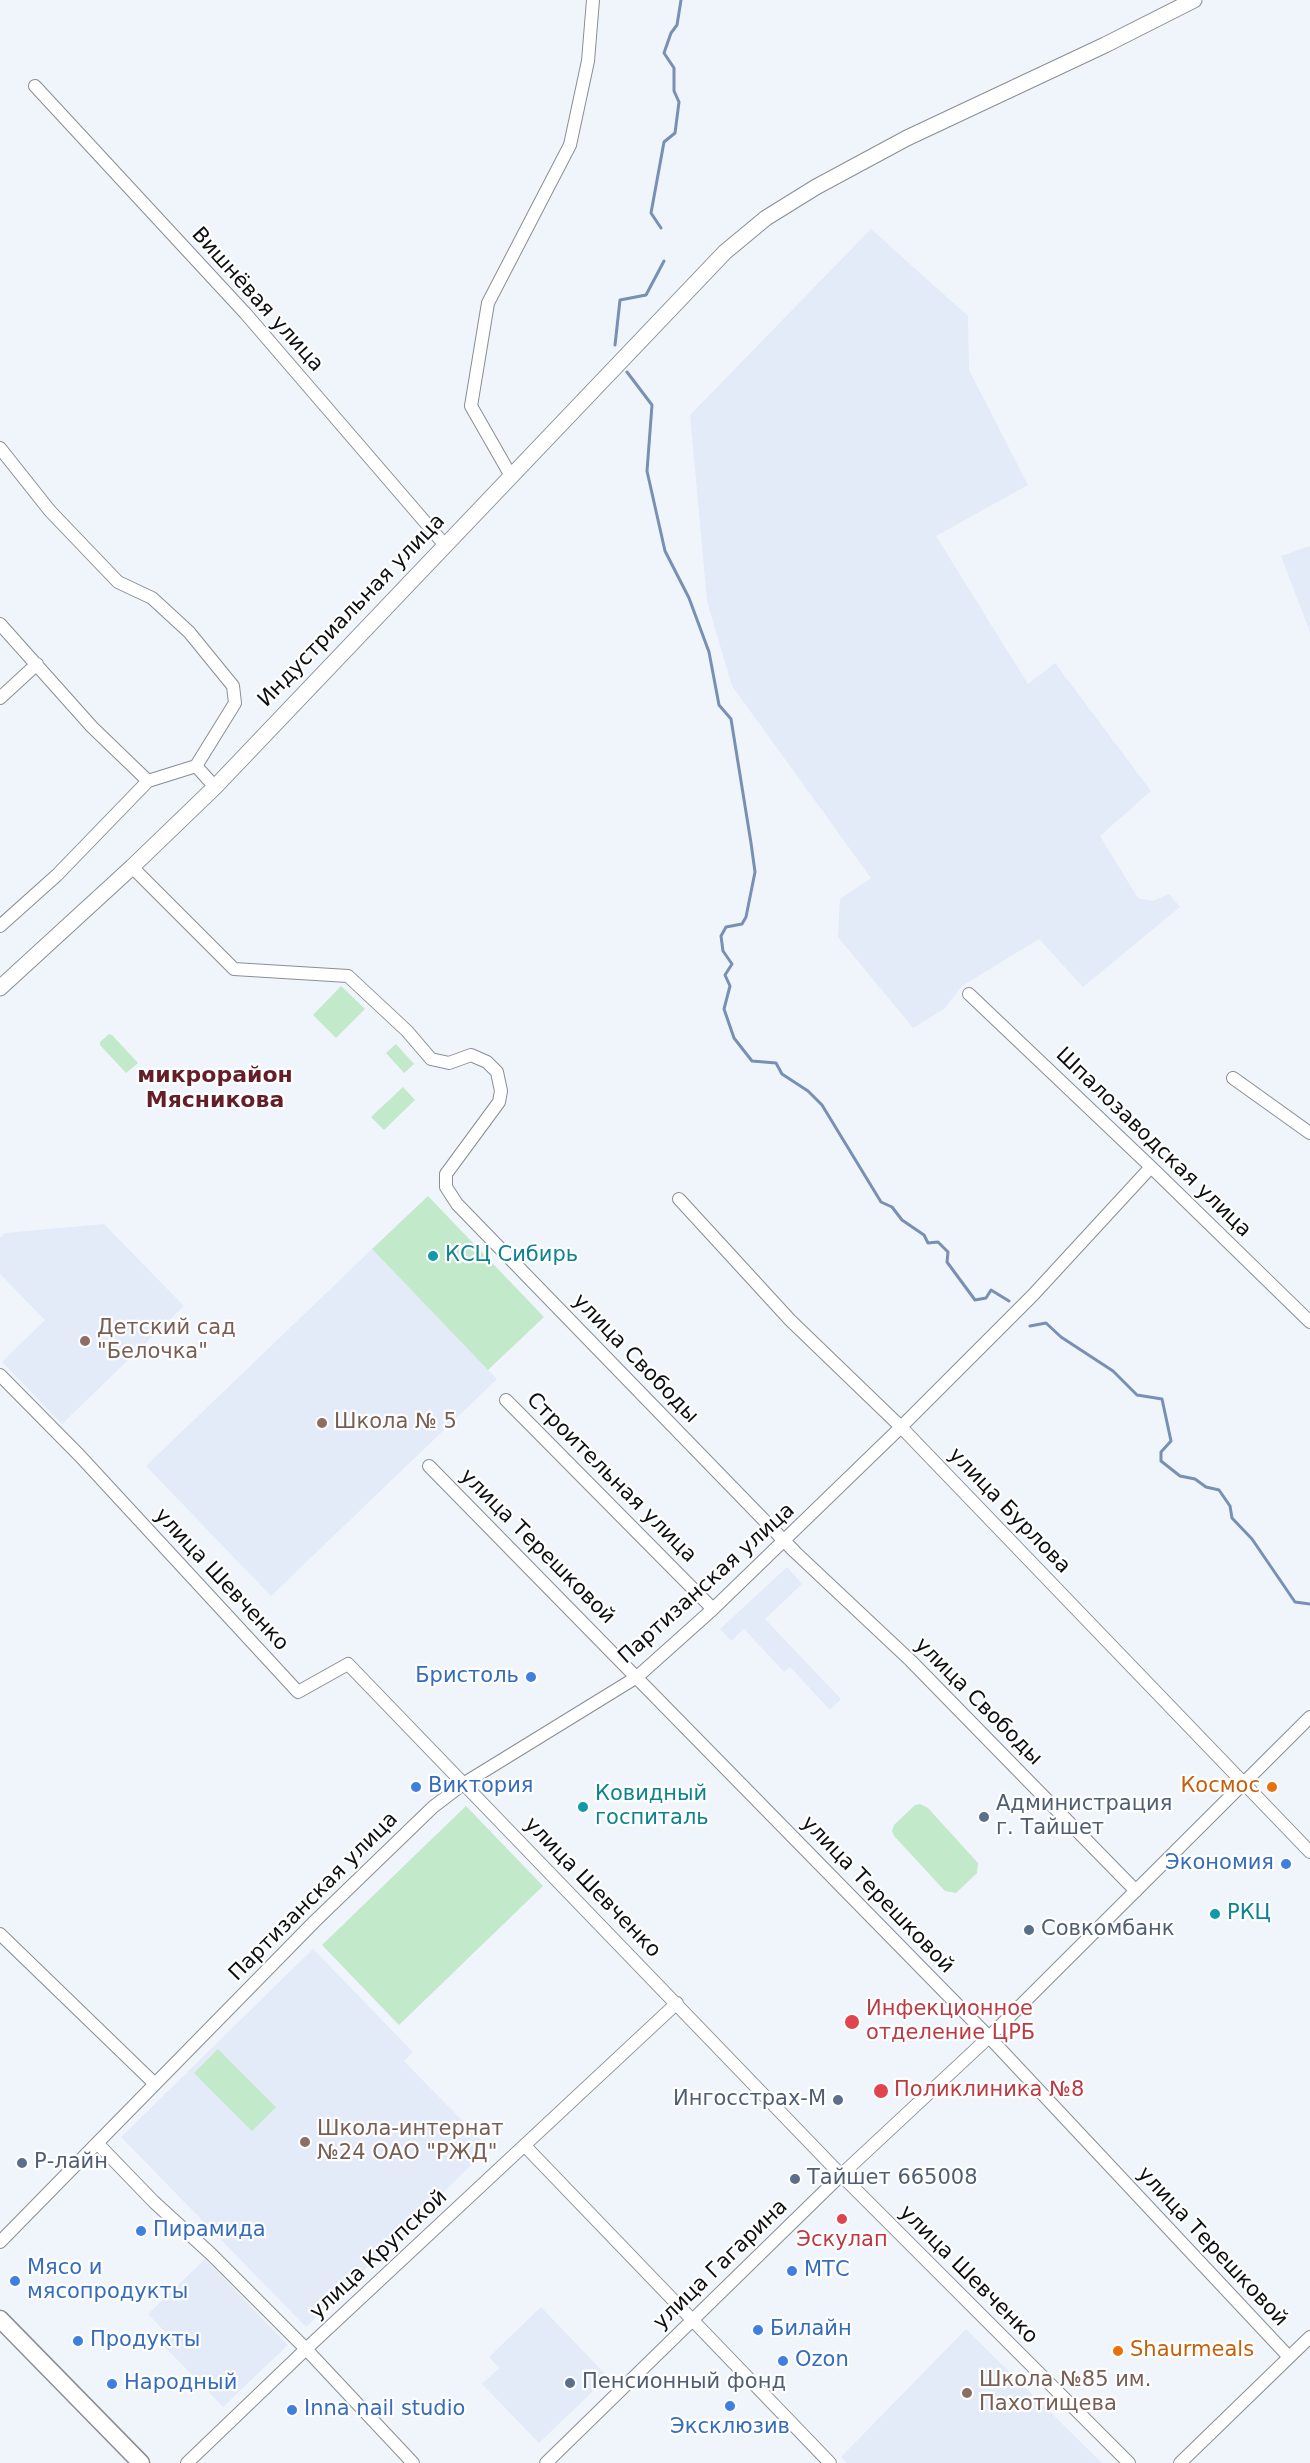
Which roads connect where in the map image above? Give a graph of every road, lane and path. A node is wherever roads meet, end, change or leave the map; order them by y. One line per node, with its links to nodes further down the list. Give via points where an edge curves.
1 (593, 0): 5 (street, via 588,61 570,145 488,303 471,406)
2 (1194, 0): 5 (street, Индустриальная улица, via 907,138 766,218 725,252)
3 (35, 86): 6 (street, Вишнёвая улица, via 246,314)
4 (0, 448): 10 (street, via 51,511 118,582 152,598 189,632 233,686 235,703)
5 (511, 476): 6 (street, Индустриальная улица)
6 (444, 544): 12 (street, Индустриальная улица)
7 (0, 624): 8 (street)
8 (37, 664): 9 (street); 11 (street, via 92,727)
9 (0, 698)
10 (196, 766): 11 (street); 12 (street)
11 (148, 781): 14 (street)
12 (214, 787): 13 (street, Индустриальная улица)
13 (132, 867): 15 (street, Индустриальная улица); 26 (street, улица Свободы, via 234,969 348,976 431,1059 449,1064 471,1055 497,1072 499,1102 446,1174 446,1187 457,1204)
14 (0, 926)
15 (0, 988)
16 (969, 994): 19 (street, Шпалозаводская улица)
17 (1233, 1078): 18 (street)
18 (1310, 1133)
19 (1151, 1167): 21 (street, Шпалозаводская улица); 24 (street, Партизанская улица, via 1033,1295)
20 (679, 1199): 24 (street, улица Бурлова, via 790,1320)
21 (1310, 1322)
22 (0, 1375): 30 (street, улица Шевченко, via 298,1692 348,1664)
23 (506, 1400): 27 (street, Строительная улица)
24 (902, 1427): 26 (street, Партизанская улица); 31 (street, улица Бурлова)
25 (429, 1466): 28 (street, улица Терешковой)
26 (785, 1541): 27 (street, Партизанская улица); 33 (street, улица Свободы, via 911,1661)
27 (713, 1609): 28 (street, Партизанская улица)
28 (637, 1677): 30 (street, Партизанская улица); 36 (street, улица Терешковой)
29 (1310, 1718): 31 (street, улица Гагарина)
30 (463, 1784): 35 (street, улица Шевченко); 37 (street, Партизанская улица, via 314,1922)
31 (1243, 1784): 32 (street, улица Бурлова); 33 (street, улица Гагарина)
32 (1310, 1852)
33 (1136, 1891): 36 (street, улица Гагарина)
34 (0, 1934): 37 (street)
35 (678, 2003): 39 (street, улица Крупской); 40 (street, улица Шевченко)
36 (988, 2037): 40 (street, улица Гагарина); 46 (street, улица Терешковой)
37 (155, 2084): 38 (street, Партизанская улица)
38 (98, 2144): 41 (street, Партизанская улица); 45 (street)
39 (525, 2146): 43 (street); 45 (street, улица Крупской)
40 (841, 2175): 43 (street, улица Гагарина); 53 (street, улица Шевченко)
41 (0, 2242)
42 (0, 2319): 48 (main road)
43 (692, 2320): 51 (street, улица Гагарина); 52 (street)
44 (1310, 2337): 46 (street)
45 (306, 2349): 49 (street, улица Крупской); 50 (street)
46 (1289, 2357): 47 (street)
47 (1182, 2462)
48 (141, 2463)
49 (187, 2463)
50 (413, 2463)
51 (546, 2463)
52 (830, 2463)
53 (1129, 2463)

